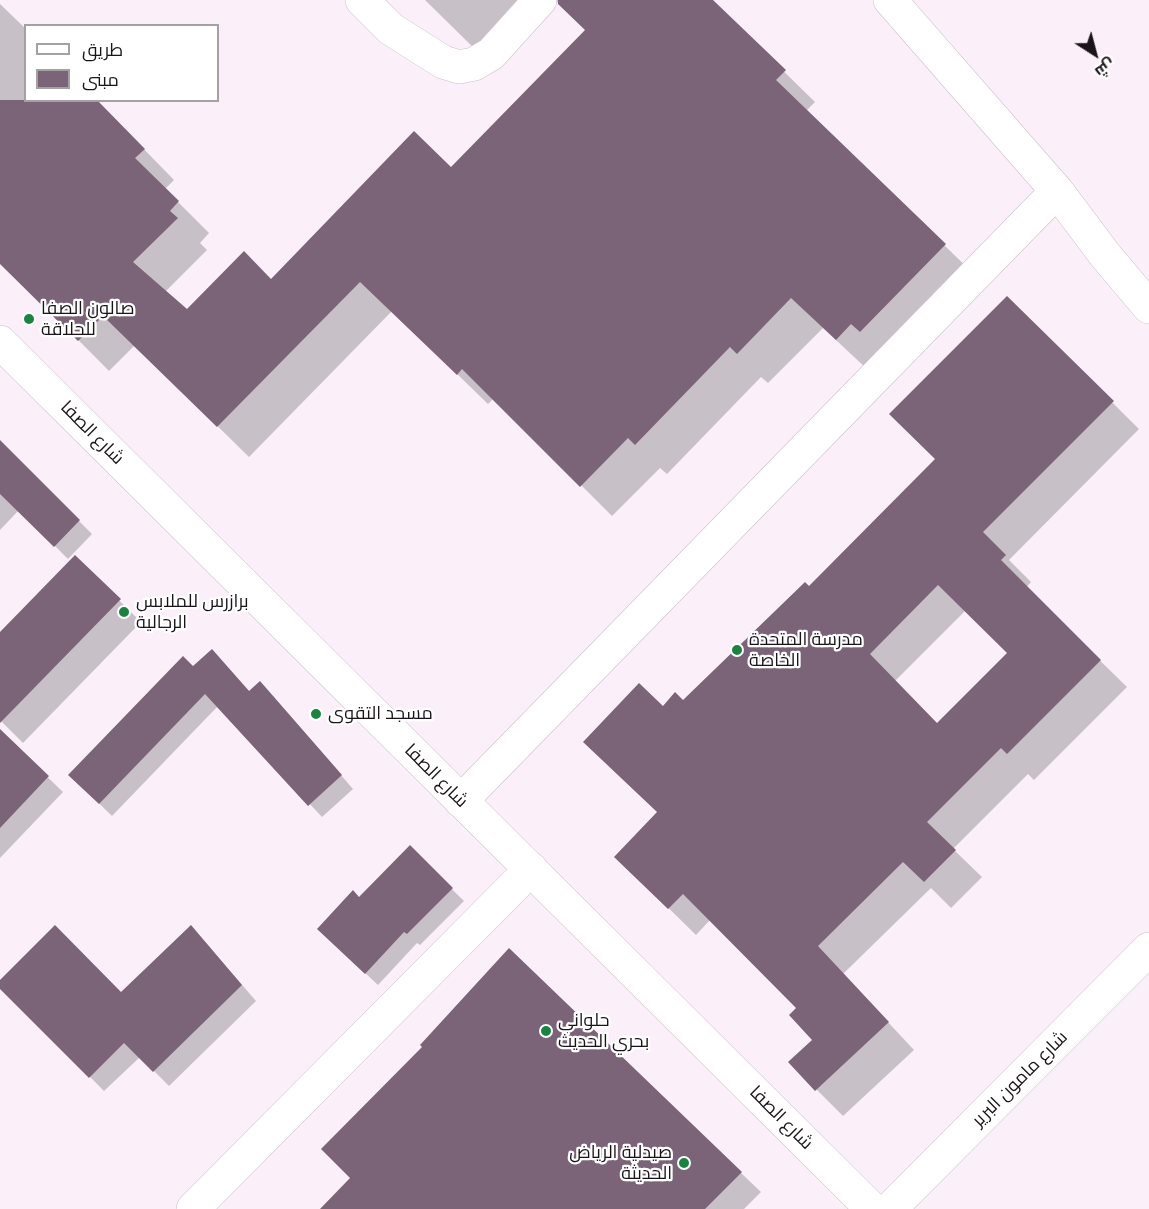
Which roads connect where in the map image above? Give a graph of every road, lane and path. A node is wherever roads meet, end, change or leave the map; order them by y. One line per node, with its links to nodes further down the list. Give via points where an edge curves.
1 (362, 0): 2 (street, via 391,29 443,62 459,67 491,54)
2 (540, 0)
3 (890, 0): 4 (street)
4 (1057, 191): 5 (street); 7 (street)
5 (1149, 307)
6 (0, 342): 7 (street, شارع الصفا)
7 (461, 801): 8 (street, شارع الصفا)
8 (531, 869): 10 (street); 11 (street, شارع الصفا)
9 (1149, 949): 12 (street, شارع مامون البرير)
10 (193, 1209)
11 (872, 1209)
12 (890, 1209)

